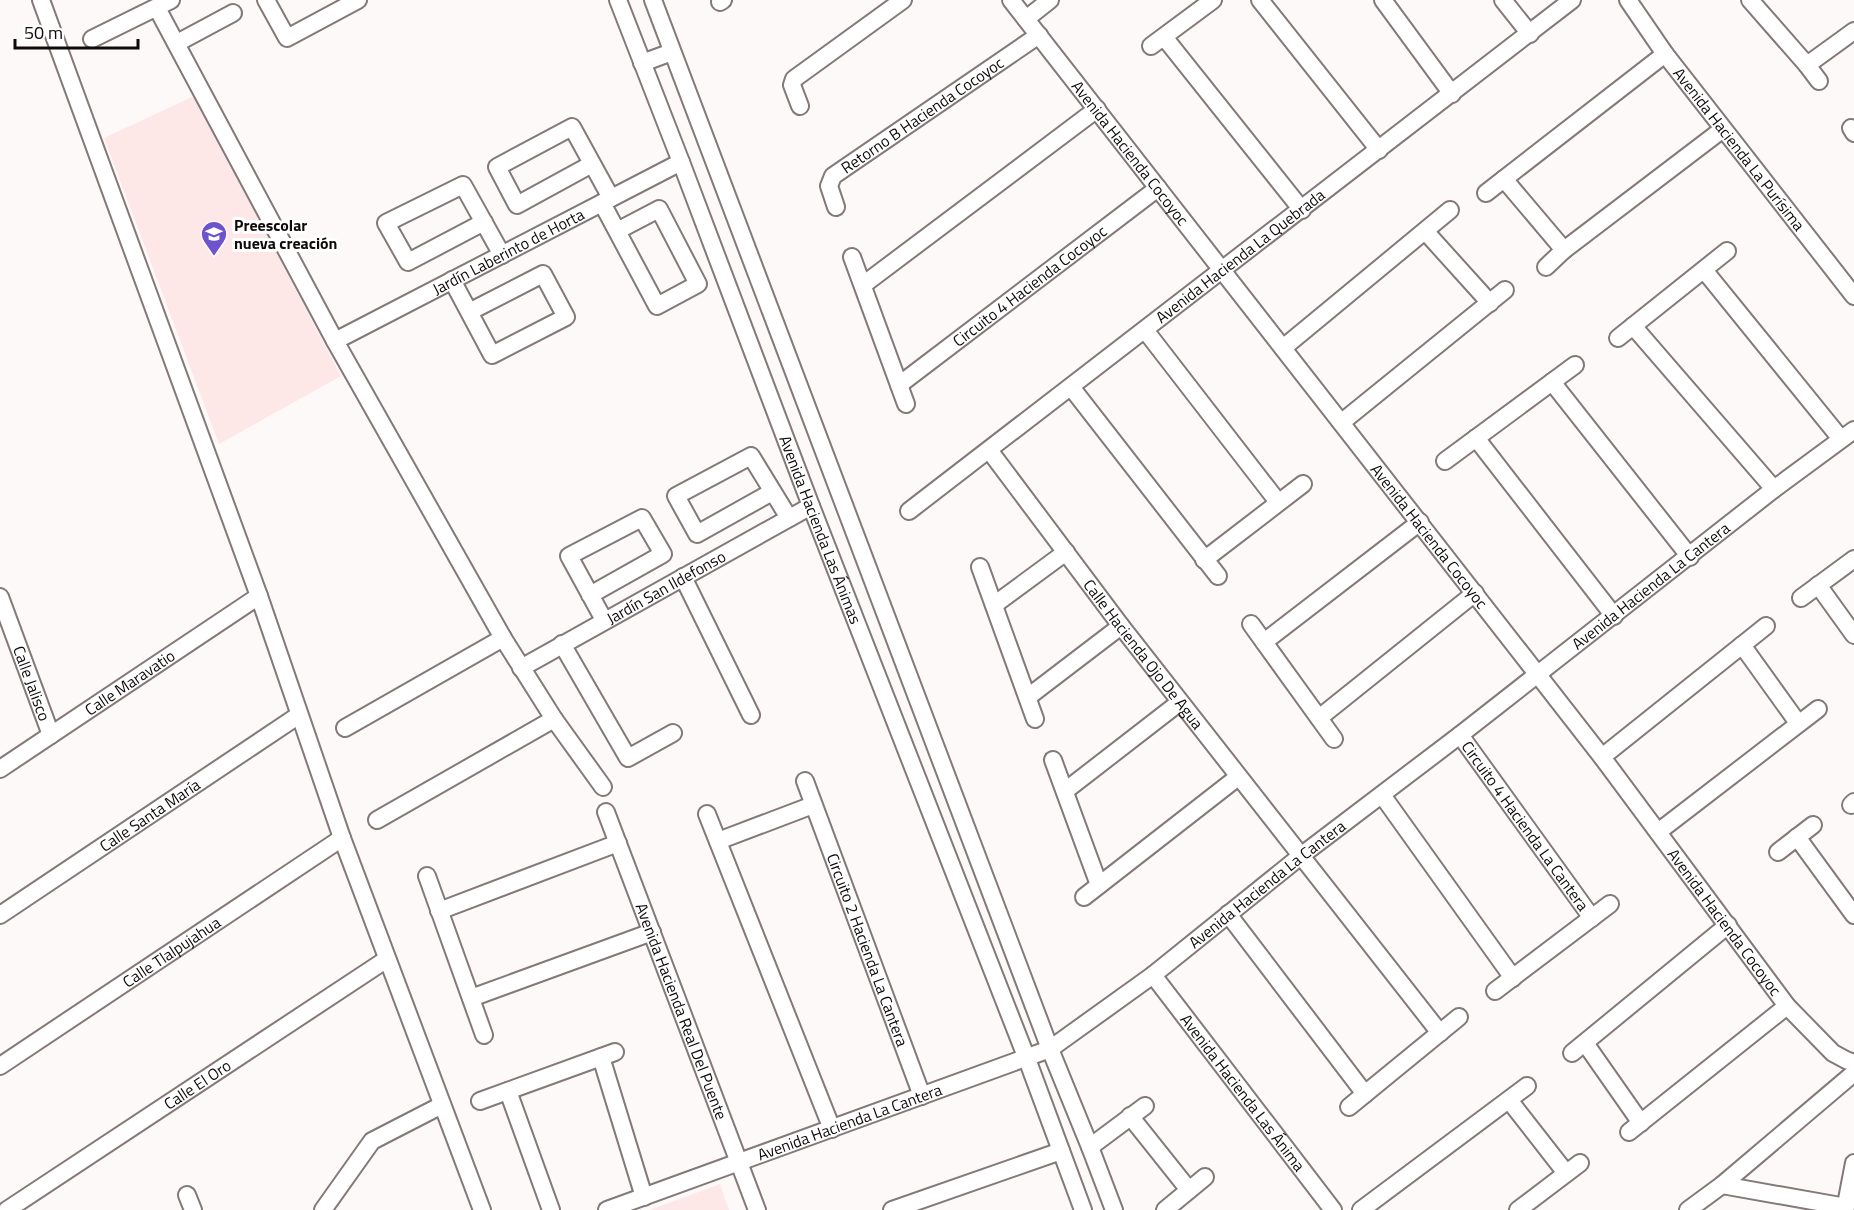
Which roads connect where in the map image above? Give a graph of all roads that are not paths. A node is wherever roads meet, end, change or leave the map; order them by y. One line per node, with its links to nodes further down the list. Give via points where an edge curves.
1 (40, 0): 92 (street)
2 (266, 0): 3 (street, via 287,38)
3 (358, 0)
4 (618, 0): 26 (street, Avenida Hacienda Las Ánimas)
5 (653, 0): 24 (street, Avenida Hacienda Las Ánimas)
6 (903, 0): 30 (street, via 794,79 792,85)
7 (1011, 0): 18 (street, Avenida Hacienda Cocoyoc)
8 (1050, 0): 18 (street)
9 (1213, 0): 41 (street, via 1157,42)
10 (1260, 0): 33 (street)
11 (1383, 0): 29 (street)
12 (1503, 0): 20 (street)
13 (1572, 0): 20 (street, Avenida Hacienda La Quebrada)
14 (1628, 0): 25 (street, Avenida Hacienda La Purísima)
15 (1750, 0): 27 (street)
16 (164, 4): 22 (street); 23 (street)
17 (233, 13): 23 (street)
18 (1026, 19): 21 (street, Avenida Hacienda Cocoyoc)
19 (1854, 32): 27 (street)
20 (1530, 34): 29 (street, Avenida Hacienda La Quebrada)
21 (1039, 35): 31 (street, Avenida Hacienda Cocoyoc); 40 (street, Retorno B Hacienda Cocoyoc, via 833,176 829,186)
22 (92, 39)
23 (177, 43): 62 (street)
24 (672, 52): 26 (street); 162 (street, Avenida Hacienda Las Ánimas)
25 (1665, 54): 32 (street, Avenida Hacienda La Purísima); 36 (street)
26 (642, 63): 34 (street, Avenida Hacienda Las Ánimas)
27 (1807, 65): 28 (street)
28 (1819, 81)
29 (1452, 94): 33 (street, Avenida Hacienda La Quebrada)
30 (800, 106)
31 (1097, 109): 37 (street, Avenida Hacienda Cocoyoc); 54 (street)
32 (1723, 129): 46 (street); 56 (street, Avenida Hacienda La Purísima)
33 (1379, 150): 41 (street, Avenida Hacienda La Quebrada)
34 (681, 162): 39 (street, Jardín Laberinto de Horta); 78 (street, Avenida Hacienda Las Ánimas)
35 (592, 164): 35 (street, via 572,127 497,167 517,205); 39 (street)
36 (1504, 179): 38 (street); 46 (street)
37 (1158, 188): 51 (street, Avenida Hacienda Cocoyoc); 66 (street, Circuito 4 Hacienda Cocoyoc)
38 (1486, 193)
39 (606, 201): 44 (street); 48 (street, Jardín Laberinto de Horta)
40 (836, 207)
41 (1302, 210): 51 (street, Avenida Hacienda La Quebrada)
42 (1450, 210): 45 (street)
43 (484, 222): 43 (street, via 463,184 386,223 408,262); 48 (street)
44 (617, 231): 44 (street, via 657,306 698,284 659,209)
45 (1425, 231): 57 (street); 63 (street)
46 (1564, 250): 50 (street)
47 (1727, 251): 52 (street)
48 (502, 255): 53 (street, Jardín Laberinto de Horta)
49 (852, 257): 54 (street)
50 (1546, 267)
51 (1223, 270): 60 (street, Avenida Hacienda La Quebrada); 63 (street, Avenida Hacienda Cocoyoc)
52 (1704, 270): 59 (street); 70 (street)
53 (452, 280): 58 (street); 62 (street, Jardín Laberinto de Horta)
54 (863, 285): 66 (street)
55 (1504, 290): 57 (street)
56 (1854, 296)
57 (1490, 303): 69 (street)
58 (469, 312): 58 (street, via 492,355 566,316 543,274)
59 (1633, 326): 61 (street); 75 (street)
60 (1145, 330): 67 (street, Avenida Hacienda La Quebrada); 77 (street)
61 (1618, 338)
62 (335, 341): 102 (street)
63 (1283, 348): 69 (street, Avenida Hacienda Cocoyoc)
64 (1575, 365): 65 (street)
65 (1552, 381): 71 (street); 83 (street)
66 (899, 384): 68 (street)
67 (1071, 387): 72 (street, Avenida Hacienda La Quebrada); 85 (street)
68 (906, 404)
69 (1341, 422): 81 (street, Avenida Hacienda Cocoyoc)
70 (1847, 435): 75 (street, Avenida Hacienda La Cantera)
71 (1476, 438): 73 (street); 96 (street)
72 (988, 450): 79 (street, Avenida Hacienda La Quebrada); 82 (street, Calle Hacienda Ojo De Agua)
73 (1445, 461)
74 (1303, 484): 77 (street)
75 (1774, 489): 83 (street, Avenida Hacienda La Cantera)
76 (772, 492): 76 (street, via 751,456 676,496 697,534); 80 (street)
77 (1278, 502): 85 (street)
78 (811, 506): 80 (street, Jardín San Ildefonso); 163 (street, Avenida Hacienda Las Ánimas)
79 (909, 511)
80 (789, 518): 88 (street, Jardín San Ildefonso)
81 (1420, 522): 90 (street, Avenida Hacienda Cocoyoc); 103 (street)
82 (1066, 552): 95 (street); 99 (street, Calle Hacienda Ojo De Agua)
83 (1690, 557): 96 (street, Avenida Hacienda La Cantera)
84 (1854, 559): 89 (street)
85 (1204, 560): 87 (street)
86 (980, 567): 95 (street)
87 (1218, 576)
88 (683, 577): 97 (street, Jardín San Ildefonso); 112 (street)
89 (1818, 585): 93 (street); 101 (street)
90 (1475, 593): 107 (street, Avenida Hacienda Cocoyoc); 113 (street)
91 (590, 595): 91 (street, via 569,556 642,518 663,554); 97 (street)
92 (259, 596): 111 (street); 119 (street, Calle Maravatio)
93 (1801, 598)
94 (1, 604): 119 (street, Calle Jalisco)
95 (994, 605): 108 (street)
96 (1614, 616): 107 (street, Avenida Hacienda La Cantera)
97 (604, 621): 104 (street, Jardín San Ildefonso)
98 (1251, 624): 103 (street)
99 (1121, 626): 108 (street); 109 (street, Calle Hacienda Ojo De Agua)
100 (1766, 626): 105 (street)
101 (1854, 635)
102 (503, 638): 106 (street); 117 (street)
103 (1264, 642): 113 (street)
104 (562, 644): 106 (street, Jardín San Ildefonso); 118 (street, via 628,758)
105 (1742, 645): 116 (street); 122 (street)
106 (521, 668): 115 (street)
107 (1538, 675): 120 (street, Avenida Hacienda La Cantera); 122 (street, Avenida Hacienda Cocoyoc)
108 (1028, 697): 114 (street)
109 (1180, 702): 125 (street, Calle Hacienda Ojo De Agua); 128 (street)
110 (1818, 709): 116 (street)
111 (299, 715): 137 (street); 148 (street, Calle Santa María)
112 (750, 715)
113 (1319, 718): 121 (street)
114 (1035, 719)
115 (554, 720): 127 (street); 133 (street)
116 (1798, 723): 135 (street)
117 (345, 728)
118 (673, 733)
119 (51, 735): 124 (street, Calle Maravatio)
120 (1460, 735): 129 (street, Avenida Hacienda La Cantera); 150 (street, Circuito 4 Hacienda La Cantera)
121 (1334, 739)
122 (1602, 757): 135 (street, Avenida Hacienda Cocoyoc)
123 (1053, 760): 128 (street)
124 (0, 769)
125 (1238, 777): 141 (street, Calle Hacienda Ojo De Agua); 143 (street)
126 (805, 781): 130 (street, Circuito 2 Hacienda La Cantera)
127 (603, 787)
128 (1065, 791): 143 (street)
129 (1382, 795): 141 (street, Avenida Hacienda La Cantera); 155 (street)
130 (813, 805): 138 (street); 170 (street, Circuito 2 Hacienda La Cantera)
131 (606, 812): 139 (street, Avenida Hacienda Real Del Puente)
132 (707, 814): 138 (street)
133 (377, 820)
134 (1813, 825): 136 (street)
135 (1658, 832): 151 (street, Avenida Hacienda Cocoyoc)
136 (1797, 837): 140 (street); 149 (street)
137 (342, 838): 153 (street); 165 (street, Calle Tlalpujahua)
138 (718, 841): 177 (street)
139 (618, 843): 146 (street); 152 (street, Avenida Hacienda Real Del Puente)
140 (1778, 852)
141 (1302, 855): 147 (street, Avenida Hacienda La Cantera); 160 (street, Calle Hacienda Ojo De Agua)
142 (427, 876): 146 (street)
143 (1099, 885): 144 (street)
144 (1084, 897)
145 (1611, 904): 150 (street, Circuito 4 Hacienda La Cantera)
146 (439, 911): 157 (street)
147 (1228, 914): 154 (street, Avenida Hacienda La Cantera); 169 (street)
148 (0, 915)
149 (1854, 915)
150 (1592, 918): 155 (street, Circuito 4 Hacienda La Cantera)
151 (1728, 925): 158 (street, Avenida Hacienda Cocoyoc); 158 (street, via 1579,1048 1635,1128)
152 (652, 932): 157 (street); 180 (street, Avenida Hacienda Real Del Puente)
153 (387, 959): 173 (street); 189 (street, Calle El Oro)
154 (1153, 975): 162 (street, Avenida Hacienda La Cantera); 199 (street, Avenida Hacienda Las Ánima)
155 (1514, 978): 156 (street, Circuito 4 Hacienda La Cantera)
156 (1495, 992)
157 (471, 998): 161 (street)
158 (1787, 1005): 164 (street, Avenida Hacienda Cocoyoc, via 1833,1053)
159 (1460, 1017): 160 (street)
160 (1440, 1033): 169 (street)
161 (484, 1035)
162 (1050, 1049): 163 (street, Avenida Hacienda La Cantera); 178 (street, Avenida Hacienda Las Ánimas)
163 (1027, 1059): 170 (street, Avenida Hacienda La Cantera); 179 (street, Avenida Hacienda Las Ánimas)
164 (1854, 1063)
165 (0, 1066)
166 (1854, 1072): 185 (street)
167 (1527, 1086): 171 (street)
168 (508, 1091): 172 (street); 187 (street, via 608,1054); 192 (street)
169 (1365, 1094): 175 (street)
170 (922, 1096): 177 (street, Avenida Hacienda La Cantera)
171 (1509, 1100): 183 (street); 200 (street)
172 (480, 1101)
173 (442, 1105): 190 (street, via 372,1141); 191 (street)
174 (1145, 1106): 176 (street)
175 (1349, 1107)
176 (1130, 1116): 178 (street); 186 (street)
177 (832, 1129): 180 (street, Avenida Hacienda La Cantera)
178 (1090, 1147): 197 (street, Avenida Hacienda Las Ánimas)
179 (1061, 1151): 195 (street); 196 (street, Avenida Hacienda Las Ánimas)
180 (739, 1162): 187 (street, Avenida Hacienda La Cantera); 194 (street, Avenida Hacienda Real Del Puente)
181 (1580, 1163): 183 (street)
182 (1854, 1163): 188 (street)
183 (1566, 1173): 201 (street)
184 (1205, 1177): 186 (street)
185 (1722, 1185): 188 (street); 202 (street)
186 (1189, 1190): 198 (street)
187 (644, 1197): 193 (street, Avenida Hacienda La Cantera)
188 (1846, 1208)
189 (7, 1210)
190 (323, 1210)
191 (482, 1210)
192 (550, 1210)
193 (608, 1210)
194 (757, 1210)
195 (892, 1210)
196 (1083, 1210)
197 (1114, 1210)
198 (1165, 1210)
199 (1333, 1210)
200 (1361, 1210)
201 (1518, 1210)
202 (1688, 1210)

